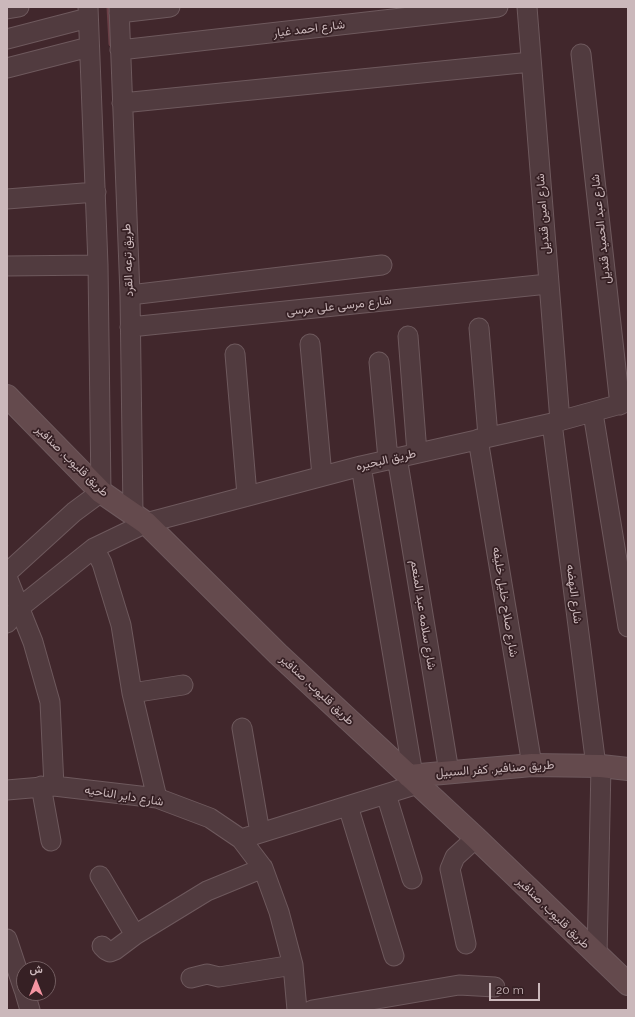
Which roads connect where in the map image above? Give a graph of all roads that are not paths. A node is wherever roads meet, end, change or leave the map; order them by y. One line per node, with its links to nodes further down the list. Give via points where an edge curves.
1 (19, 7): 5 (street)
2 (170, 7): 6 (street)
3 (498, 7): 10 (street, شارع احمد غيار)
4 (527, 7): 12 (street, شارع امين قنديل)
5 (7, 9)
6 (119, 10): 10 (street, طريق ترعه القرد)
7 (88, 13): 8 (street); 9 (street)
8 (7, 39)
9 (89, 47): 13 (street); 15 (street)
10 (120, 50): 14 (street, طريق ترعه القرد)
11 (581, 54): 29 (street, شارع عبد الحميد قنديل)
12 (531, 62): 14 (street); 20 (street, شارع امين قنديل)
13 (7, 68)
14 (122, 103): 21 (street, طريق ترعه القرد)
15 (96, 192): 16 (street); 17 (street)
16 (7, 199)
17 (98, 265): 19 (street); 37 (street)
18 (382, 265): 21 (street)
19 (7, 266)
20 (548, 284): 22 (street, شارع مرسى على مرسى); 31 (street, شارع امين قنديل)
21 (130, 295): 22 (street, طريق ترعه القرد)
22 (130, 327): 39 (street, طريق ترعه القرد)
23 (479, 328): 32 (street, شارع صلاح خليل خليفه)
24 (408, 336): 33 (street)
25 (310, 344): 36 (street)
26 (235, 354): 38 (street)
27 (379, 362): 34 (street, شارع سلامه عبد المنعم)
28 (7, 396): 37 (street, طريق قليوب, صنافير)
29 (624, 403): 30 (street, طريق البحيره)
30 (593, 413): 31 (street, طريق البحيره); 45 (street)
31 (556, 422): 32 (street, طريق البحيره); 50 (street, شارع النهضه)
32 (483, 437): 33 (street, طريق البحيره); 49 (street, شارع صلاح خليل خليفه)
33 (417, 453): 34 (street, طريق البحيره)
34 (392, 458): 35 (street, طريق البحيره); 52 (street, شارع سلامه عبد المنعم)
35 (361, 466): 36 (street, طريق البحيره); 53 (street)
36 (322, 476): 38 (street, طريق البحيره)
37 (101, 492): 39 (street, طريق قليوب, صنافير); 41 (street, via 74,512)
38 (247, 495): 39 (street, طريق البحيره)
39 (139, 518): 40 (street, طريق البحيره); 53 (street, طريق قليوب, صنافير, via 278,654)
40 (94, 548): 43 (street, طريق البحيره); 47 (street, via 102,563 121,626)
41 (7, 573)
42 (7, 578): 43 (street)
43 (19, 608): 44 (street, طريق البحيره); 54 (street, via 33,642 50,702)
44 (7, 623)
45 (628, 627)
46 (183, 684): 47 (street)
47 (132, 693): 57 (street)
48 (242, 728): 59 (street)
49 (532, 765): 50 (street, طريق صنافير, كفر السبيل); 52 (street, طريق صنافير, كفر السبيل)
50 (598, 766): 51 (street, طريق صنافير, كفر السبيل); 71 (street, شارع النهضه)
51 (628, 769)
52 (449, 772): 53 (street, طريق صنافير, كفر السبيل)
53 (413, 778): 56 (street); 60 (street, طريق قليوب, صنافير)
54 (48, 786): 55 (street, شارع داير الناحيه); 57 (street, شارع داير الناحيه); 62 (street)
55 (7, 790)
56 (386, 794): 58 (street); 65 (street)
57 (157, 798): 61 (street, شارع داير الناحيه, via 210,818)
58 (348, 806): 59 (street); 70 (street)
59 (260, 833): 61 (street)
60 (476, 838): 68 (street, via 455,857 450,869); 71 (street, طريق قليوب, صنافير)
61 (241, 839): 63 (street, شارع داير الناحيه)
62 (51, 841)
63 (263, 868): 66 (street, via 207,891); 72 (street, شارع داير الناحيه)
64 (100, 876): 66 (street)
65 (412, 879)
66 (135, 934): 69 (street, via 110,952)
67 (7, 940): 73 (street)
68 (466, 944)
69 (102, 946)
70 (394, 956)
71 (597, 956): 74 (street, طريق قليوب, صنافير)
72 (294, 965): 75 (street, via 219,977 207,974); 77 (street, شارع داير الناحيه)
73 (16, 973)
74 (624, 974)
75 (191, 978)
76 (495, 987): 78 (street, via 459,985)
77 (297, 1010)
78 (312, 1010)

